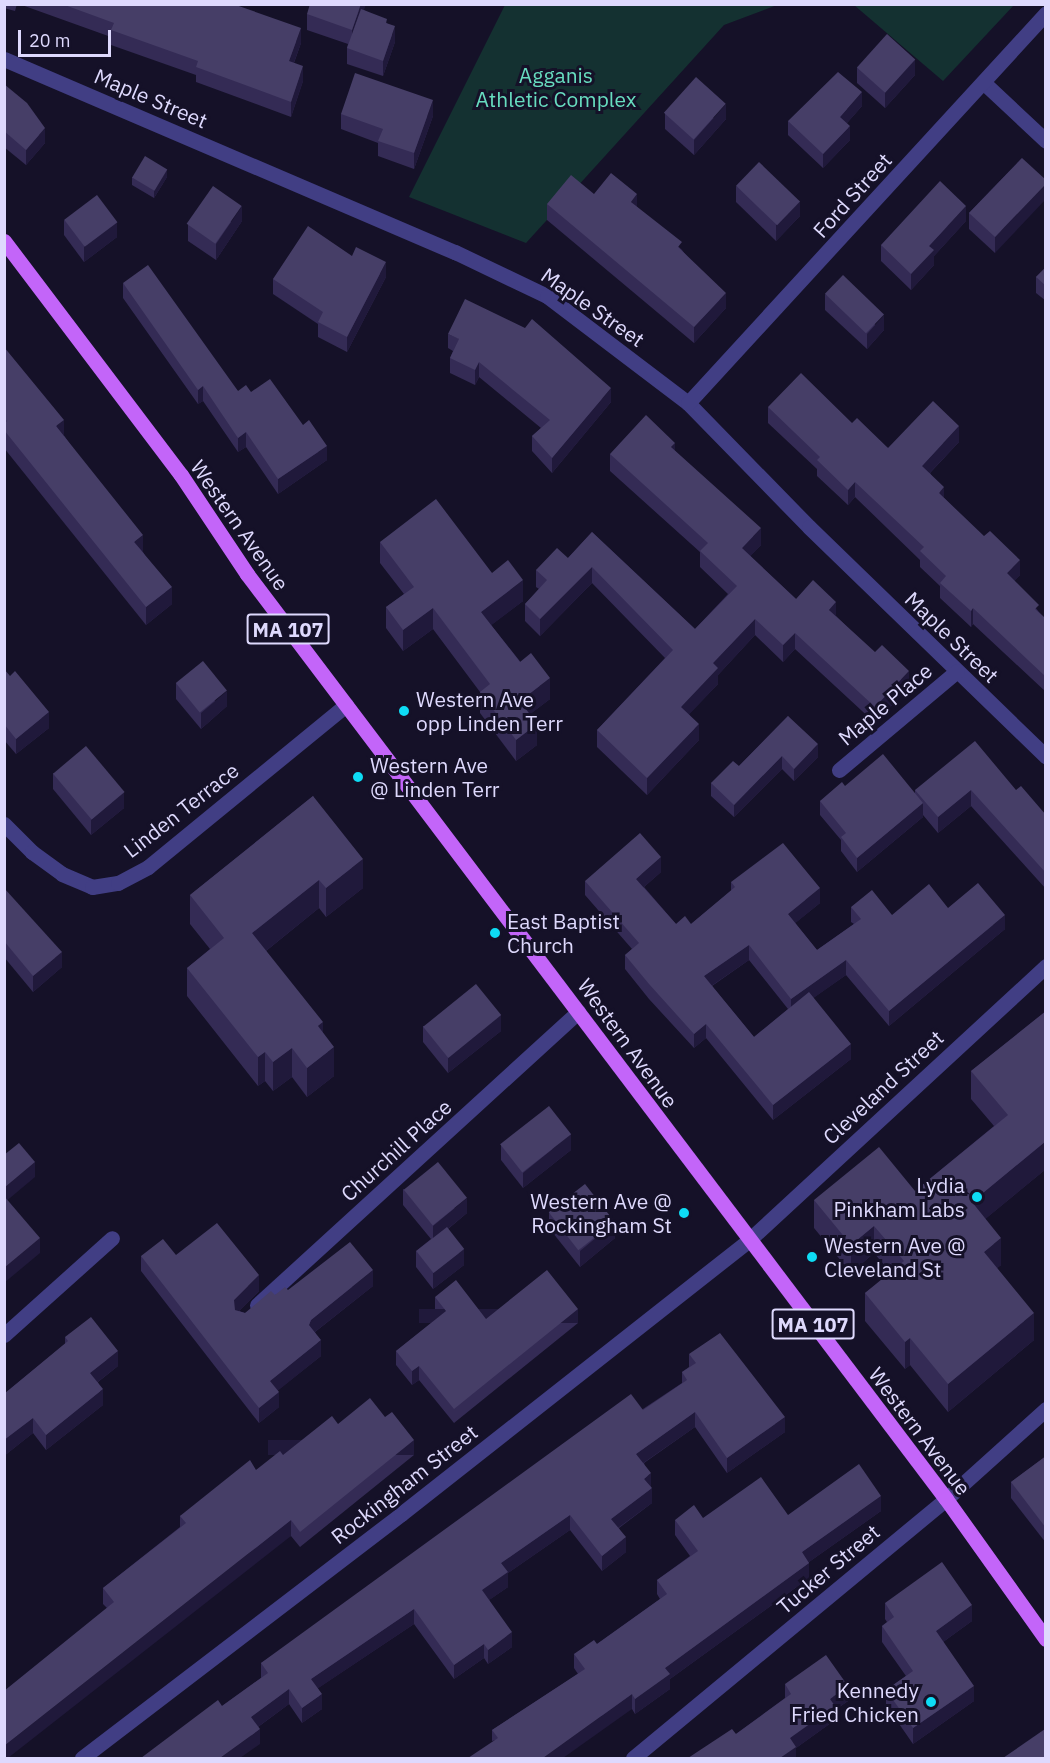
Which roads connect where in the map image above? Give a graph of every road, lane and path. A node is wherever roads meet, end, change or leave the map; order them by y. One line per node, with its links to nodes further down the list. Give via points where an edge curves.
1 (1046, 13): 3 (street, Ford Street)
2 (4, 59): 6 (street, Maple Street, via 444,247 547,296)
3 (983, 82): 4 (street); 6 (street, Ford Street)
4 (1046, 141)
5 (4, 241): 8 (main road, Western Avenue / MA 107, via 181,475 247,574)
6 (688, 403): 7 (street, Maple Street)
7 (957, 671): 9 (street, Maple Street); 10 (street, Maple Place)
8 (346, 705): 11 (street, Linden Terrace, via 147,867 118,883 92,887 62,874); 13 (main road, Western Avenue / MA 107)
9 (1046, 757)
10 (839, 770)
11 (4, 824)
12 (1046, 966): 15 (street, Cleveland Street)
13 (579, 1012): 15 (main road, Western Avenue / MA 107); 16 (street, Churchill Place)
14 (112, 1238): 17 (street)
15 (749, 1240): 19 (main road, Western Avenue / MA 107); 21 (street, Rockingham Street)
16 (243, 1319)
17 (4, 1335)
18 (1046, 1408): 19 (street, Tucker Street)
19 (946, 1498): 20 (main road, Western Avenue / MA 107); 22 (street, Tucker Street)
20 (1046, 1639)
21 (82, 1758)
22 (633, 1758)

